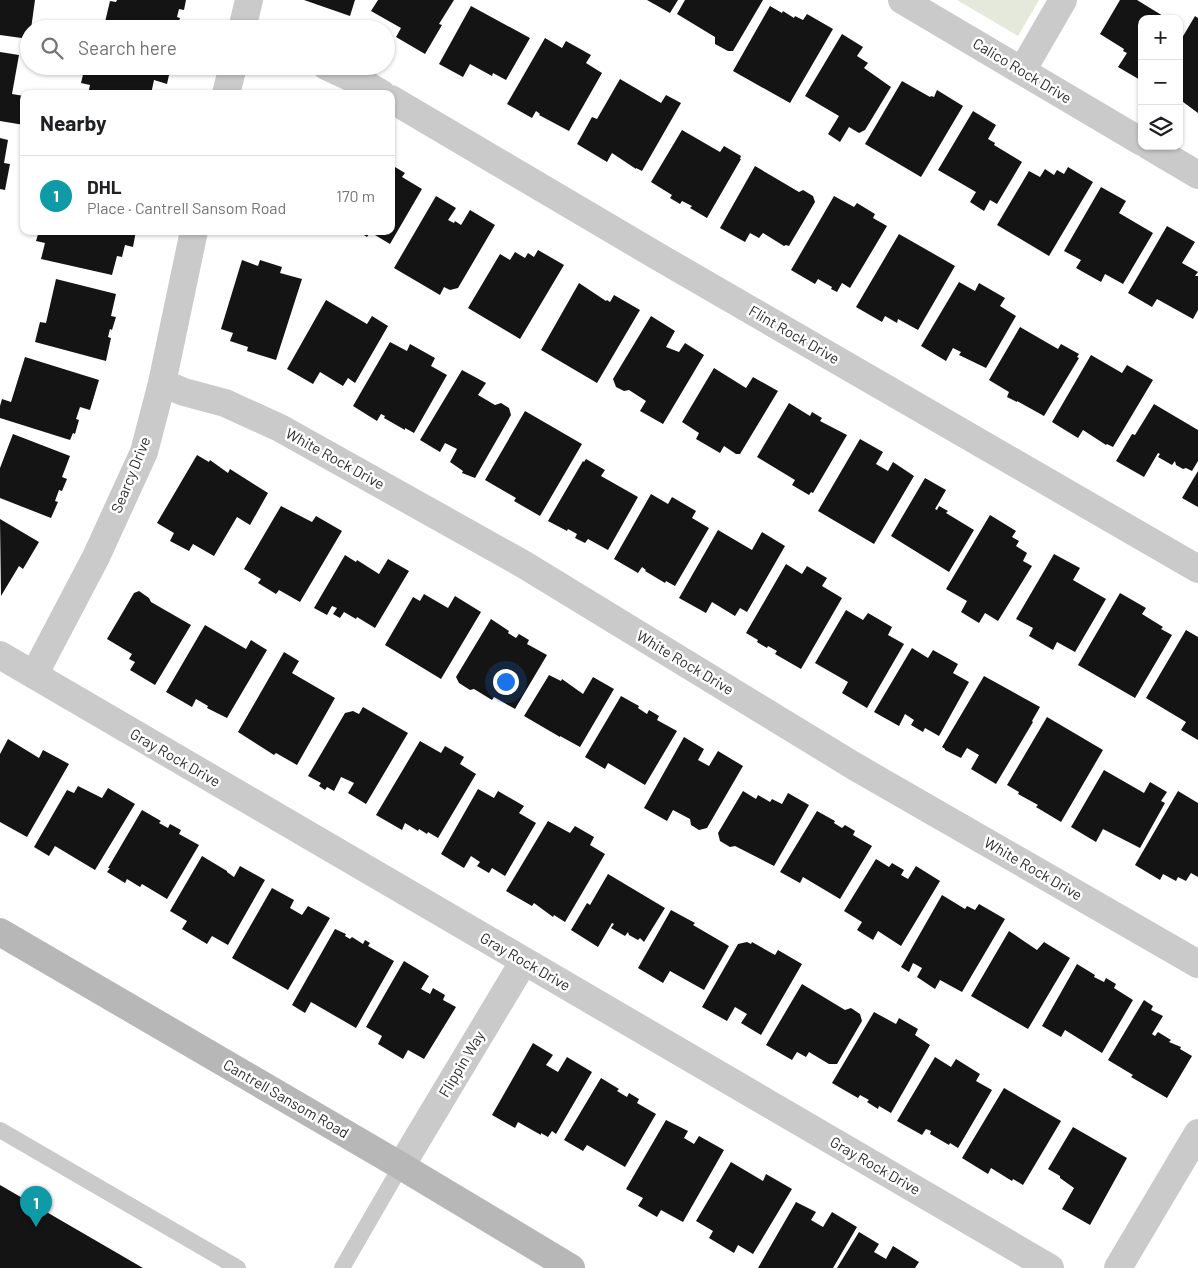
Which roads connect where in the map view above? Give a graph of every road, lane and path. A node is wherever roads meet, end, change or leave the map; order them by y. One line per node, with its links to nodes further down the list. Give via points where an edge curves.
1 (249, 0): 4 (street)
2 (902, 0): 5 (street, Calico Rock Drive)
3 (1063, 0): 5 (street)
4 (244, 20)
5 (1022, 71): 11 (street, Calico Rock Drive)
6 (231, 75): 8 (street)
7 (345, 75): 9 (street)
8 (227, 90)
9 (375, 90)
10 (395, 101): 16 (street, Flint Rock Drive)
11 (1138, 140)
12 (1156, 150): 13 (street)
13 (1198, 175)
14 (193, 235): 15 (street, Searcy Drive)
15 (162, 383): 18 (street, Searcy Drive, via 144,452 96,557); 21 (street, White Rock Drive, via 225,403 280,428 523,564 854,766)
16 (1198, 569)
17 (0, 655): 18 (street, Gray Rock Drive)
18 (34, 675): 20 (street, Gray Rock Drive)
19 (0, 932): 24 (street, Cantrell Sansom Road)
20 (524, 961): 24 (street, Flippin Way); 28 (street, Gray Rock Drive)
21 (1198, 964)
22 (0, 1130): 25 (lane)
23 (1198, 1133): 29 (street)
24 (401, 1166): 26 (lane); 27 (street, Cantrell Sansom Road)
25 (238, 1268)
26 (342, 1268)
27 (571, 1268)
28 (1050, 1268)
29 (1118, 1268)

